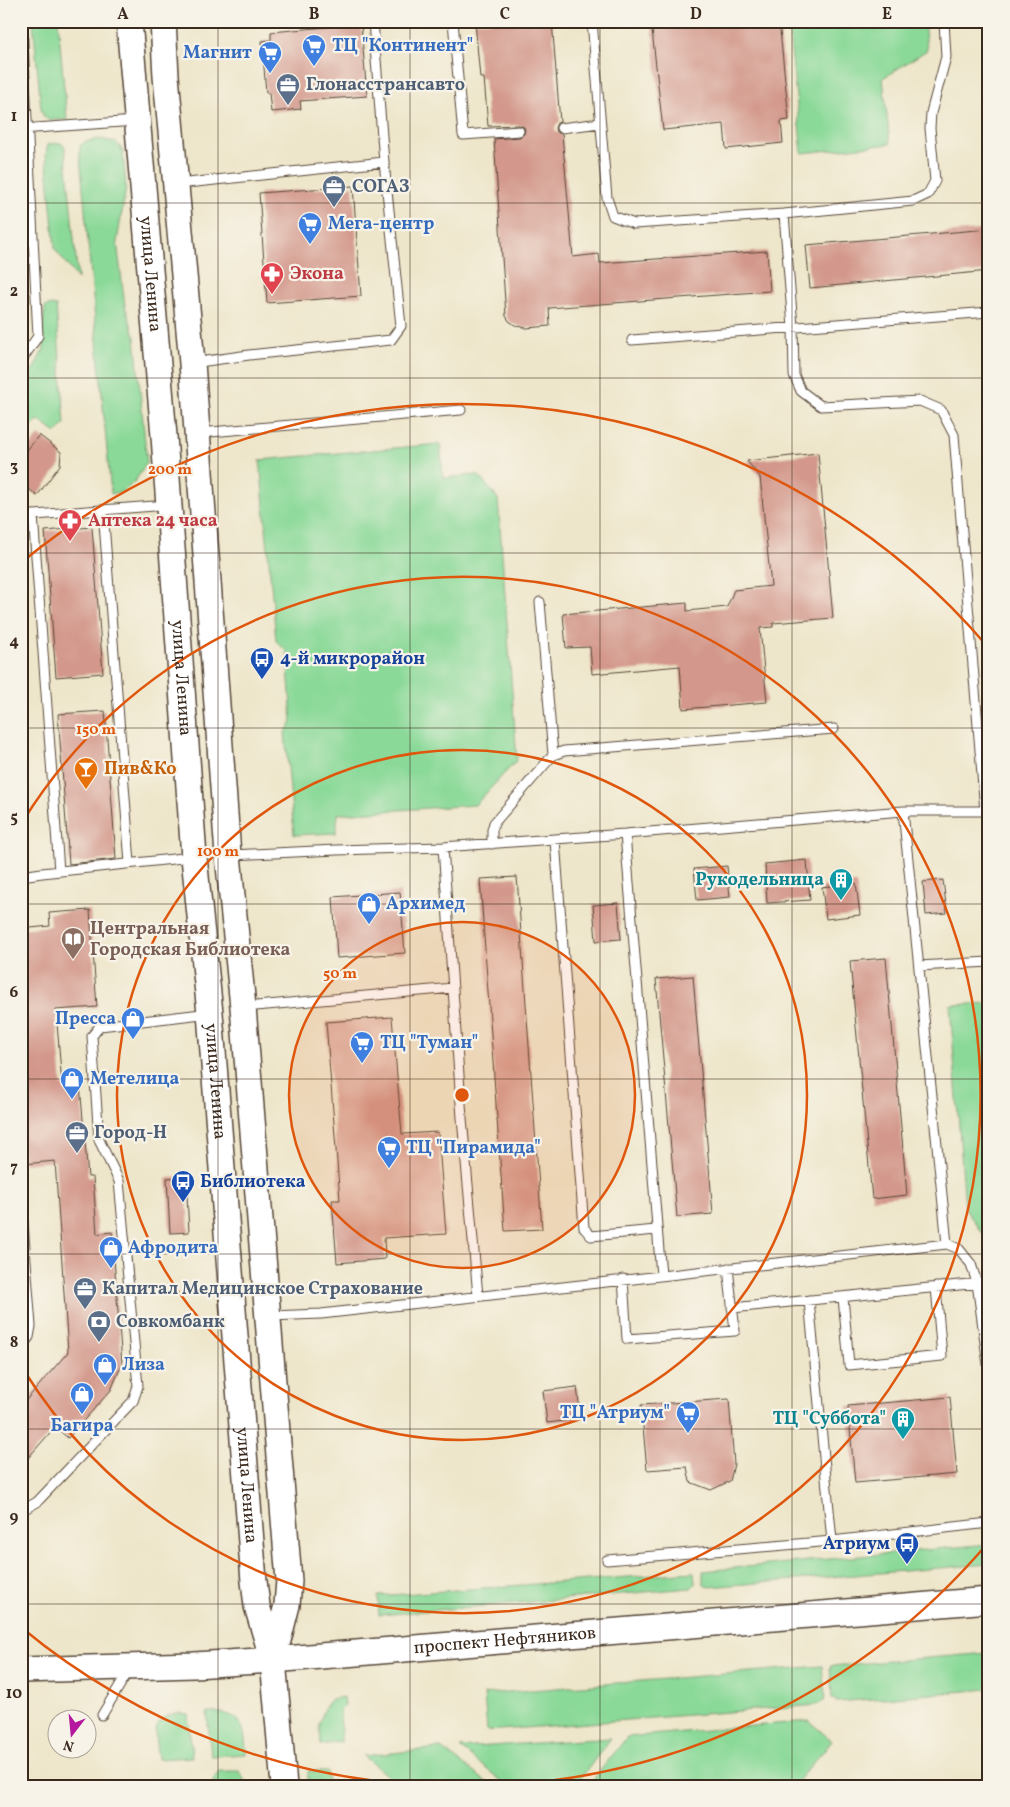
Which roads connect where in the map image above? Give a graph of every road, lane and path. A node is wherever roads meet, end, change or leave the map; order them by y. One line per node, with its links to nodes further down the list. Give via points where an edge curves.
1 (22, 21): 11 (lane)
2 (129, 21): 8 (main road, улица Ленина)
3 (164, 21): 14 (main road, улица Ленина)
4 (373, 21): 13 (lane)
5 (453, 21): 12 (lane, via 462,135)
6 (592, 21): 9 (lane)
7 (944, 21): 15 (lane, via 946,57 930,128 935,181 928,194 913,202)
8 (137, 121): 11 (lane); 23 (main road, улица Ленина)
9 (600, 124): 10 (lane); 15 (lane, via 606,198 613,216 634,224)
10 (561, 128)
11 (24, 129): 19 (lane, via 38,336)
12 (519, 132)
13 (384, 162): 14 (lane); 20 (lane, via 401,326 391,340)
14 (175, 184): 20 (main road, улица Ленина)
15 (784, 214): 17 (lane)
16 (989, 312): 17 (lane)
17 (793, 327): 18 (lane); 32 (lane, via 794,375 801,392 822,406 920,401 941,410 954,435)
18 (632, 340)
19 (21, 361)
20 (192, 363): 22 (main road, улица Ленина)
21 (461, 410): 22 (lane)
22 (197, 433): 23 (main road); 37 (main road, улица Ленина)
23 (164, 436): 24 (main road, улица Ленина)
24 (168, 505): 25 (lane); 38 (main road, улица Ленина)
25 (103, 510): 26 (lane); 39 (lane)
26 (33, 515): 27 (lane); 40 (lane)
27 (21, 516)
28 (540, 602): 30 (lane)
29 (834, 729): 30 (lane)
30 (553, 755): 35 (lane, via 494,823)
31 (903, 811): 32 (lane); 33 (lane); 45 (lane)
32 (987, 811)
33 (626, 834): 34 (lane); 50 (lane)
34 (555, 840): 35 (lane); 50 (lane, via 584,1228 591,1236)
35 (492, 844): 36 (lane)
36 (443, 847): 37 (lane); 46 (lane)
37 (228, 855): 42 (main road, улица Ленина)
38 (194, 857): 39 (lane); 43 (main road, улица Ленина)
39 (130, 863): 40 (lane)
40 (59, 871): 41 (lane)
41 (21, 876)
42 (237, 948): 43 (main road); 47 (main road, улица Ленина)
43 (204, 950): 48 (main road, улица Ленина)
44 (989, 962): 45 (lane)
45 (919, 966): 51 (lane)
46 (453, 988): 47 (lane); 58 (lane)
47 (243, 1007): 62 (main road, улица Ленина)
48 (210, 1013): 65 (lane, via 100,1026 92,1036 99,1140 119,1181 138,1386 133,1401 37,1502); 70 (main road, улица Ленина, via 254,1581 257,1606)
49 (21, 1197): 63 (lane, via 31,1326 29,1338)
50 (656, 1230): 53 (lane)
51 (947, 1244): 52 (lane); 56 (lane, via 959,1249 971,1264)
52 (728, 1268): 53 (lane); 61 (lane)
53 (661, 1275): 54 (lane)
54 (622, 1279): 58 (lane); 61 (lane, via 627,1339 735,1331)
55 (989, 1282): 56 (lane)
56 (977, 1283): 57 (lane); 64 (lane)
57 (936, 1287): 59 (lane); 59 (lane, via 942,1356 933,1357 849,1365)
58 (478, 1296): 62 (lane, via 322,1314)
59 (843, 1297): 60 (lane)
60 (809, 1300): 61 (lane); 67 (lane)
61 (732, 1308)
62 (268, 1316): 70 (main road, улица Ленина, via 289,1581 287,1605)
63 (21, 1347)
64 (989, 1372)
65 (21, 1511)
66 (989, 1523): 67 (lane)
67 (832, 1541): 68 (lane)
68 (607, 1560)
69 (989, 1600): 70 (main road, проспект Нефтяников)
70 (273, 1660): 71 (main road, проспект Нефтяников); 74 (main road, улица Ленина)
71 (131, 1667): 72 (main road, проспект Нефтяников); 73 (lane)
72 (21, 1670)
73 (102, 1715)
74 (284, 1786)

